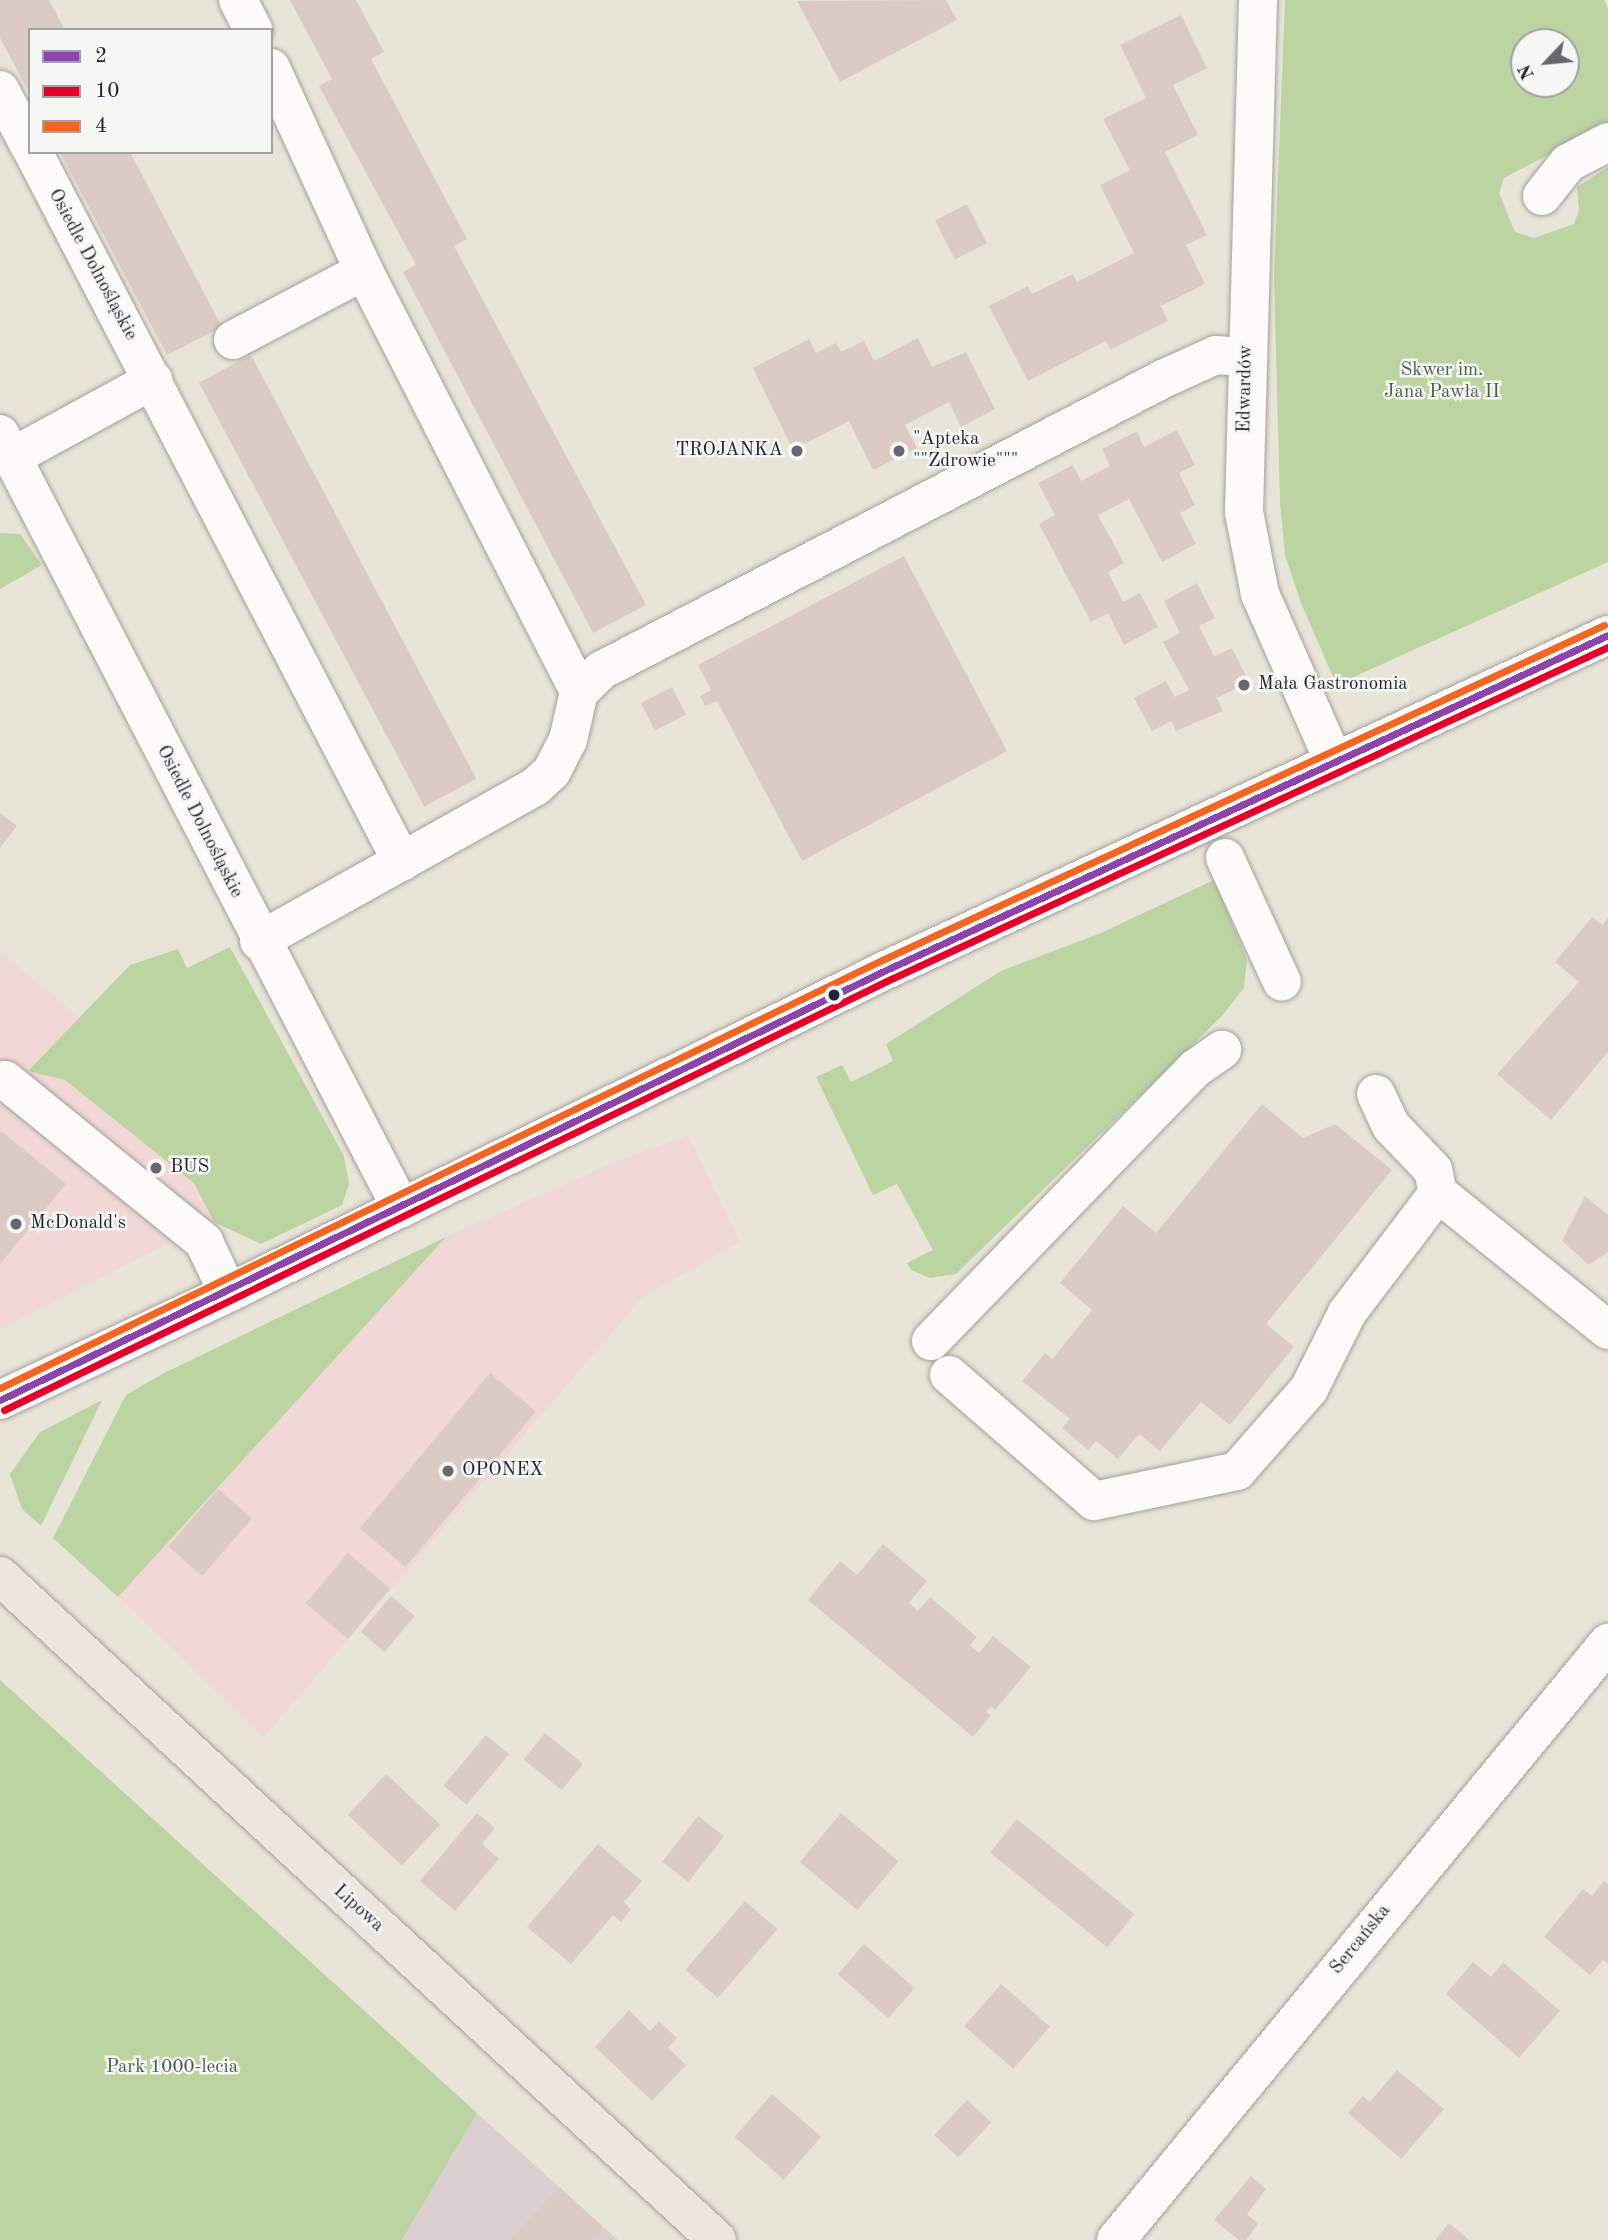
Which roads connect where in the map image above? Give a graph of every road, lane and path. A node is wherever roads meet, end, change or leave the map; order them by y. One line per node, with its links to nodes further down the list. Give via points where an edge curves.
1 (238, 0): 3 (street)
2 (1258, 0): 12 (street, Edwardów)
3 (252, 28)
4 (273, 72): 10 (street)
5 (0, 90): 7 (street)
6 (1608, 142): 9 (street, via 1568,163)
7 (28, 143)
8 (34, 154): 13 (street, Osiedle Dolnośląskie)
9 (1542, 197)
10 (364, 271): 11 (street); 16 (street)
11 (233, 340)
12 (1246, 357): 16 (street, via 1216,355 1163,379 733,599 602,670); 17 (street, Edwardów, via 1244,513 1260,594)
13 (153, 380): 14 (street); 19 (street, Osiedle Dolnośląskie)
14 (9, 467): 20 (street, Osiedle Dolnośląskie)
15 (1608, 635): 17 (street)
16 (579, 692): 19 (street, via 568,740 552,771 535,788)
17 (1334, 762): 26 (street, via 767,1026)
18 (1225, 858): 21 (street)
19 (402, 862): 20 (street)
20 (259, 941): 26 (street, Osiedle Dolnośląskie)
21 (1282, 982)
22 (1222, 1049): 29 (street, via 1196,1068)
23 (2, 1079): 27 (street, via 204,1242)
24 (1376, 1094): 25 (street, via 1391,1126 1433,1170)
25 (1438, 1193): 28 (street); 30 (street, via 1347,1313 1309,1389 1237,1471 1094,1501)
26 (401, 1208): 27 (street)
27 (228, 1293): 31 (street)
28 (1608, 1330)
29 (931, 1341)
30 (949, 1375)
31 (0, 1400)
32 (0, 1576): 34 (main road, Lipowa)
33 (1608, 1643): 35 (street, Sercańska)
34 (717, 2240)
35 (1116, 2240)

